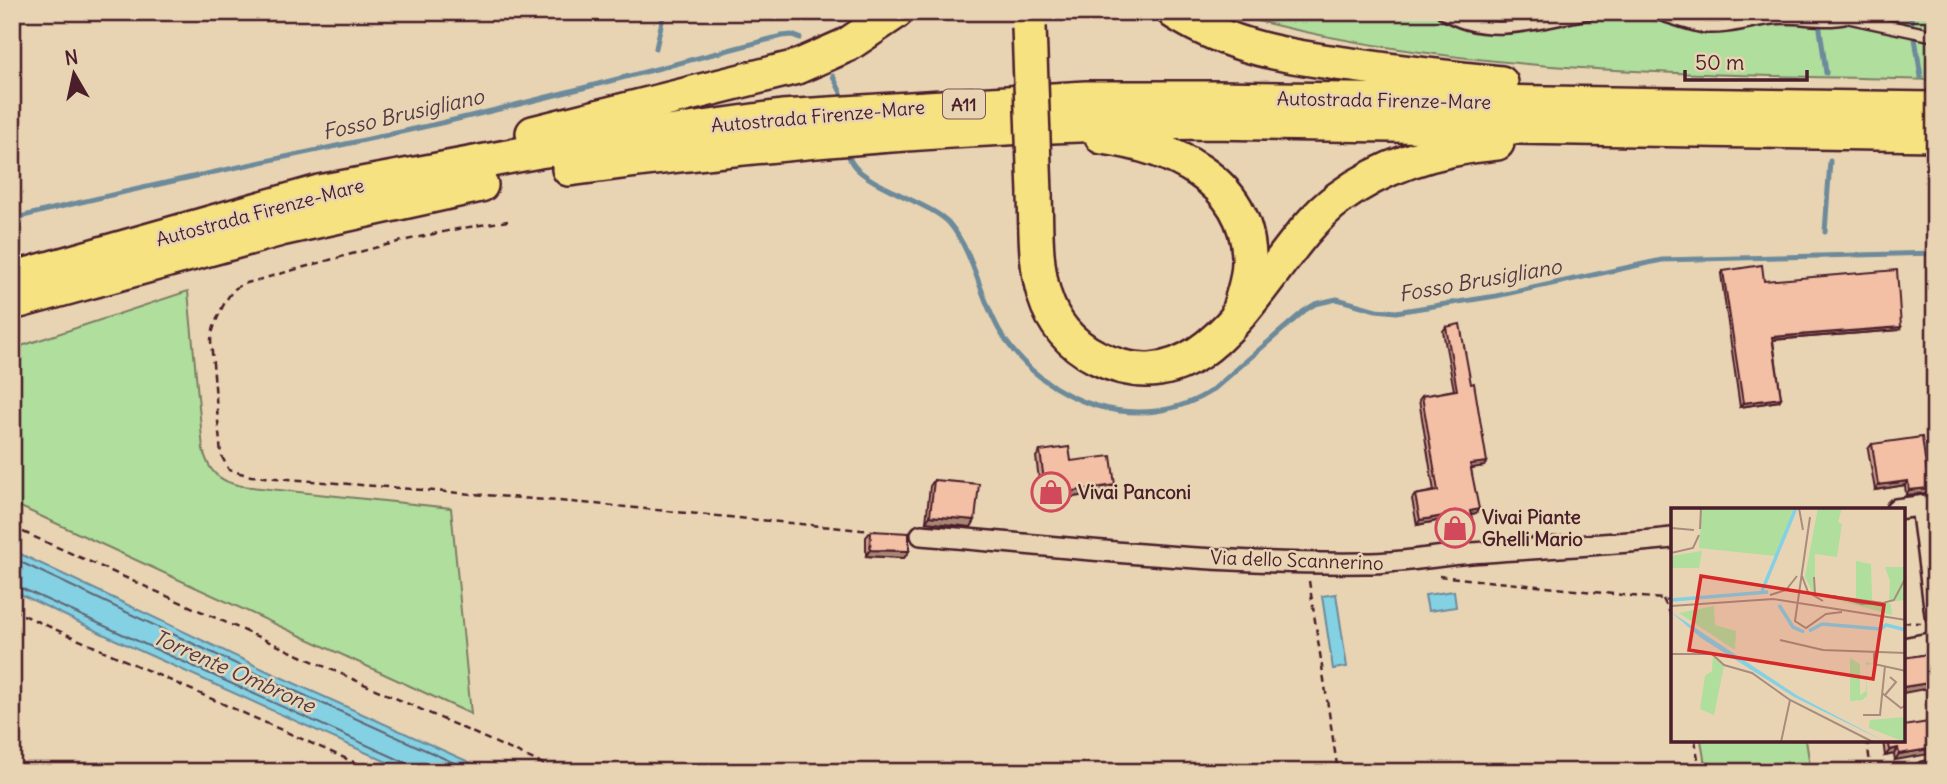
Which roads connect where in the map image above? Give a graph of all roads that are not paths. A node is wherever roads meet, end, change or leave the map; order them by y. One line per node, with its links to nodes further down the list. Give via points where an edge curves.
1 (895, 12): 14 (highway, via 847,45 772,75 447,155)
2 (1174, 12): 11 (highway, via 1232,42 1304,59)
3 (1442, 12): 4 (lane, via 1467,25 1497,28)
4 (1595, 12)
5 (1650, 12): 7 (lane, via 1702,27 1779,18)
6 (1862, 12): 7 (lane)
7 (1851, 18): 9 (lane)
8 (1028, 19): 17 (highway, bridge, via 1038,270 1043,294 1059,326 1093,355 1139,368 1171,365 1198,354)
9 (1935, 36)
10 (1935, 109): 11 (highway, Autostrada Firenze-Mare / A11)
11 (1761, 118): 12 (highway, Autostrada Firenze-Mare / A11, via 1209,121); 13 (highway, Autostrada Firenze-Mare / A11); 14 (highway, Autostrada Firenze-Mare / A11, via 1216,98 953,104 709,125); 17 (highway, via 1493,143 1398,165 1359,184 1322,212)
12 (974, 129): 16 (highway, Autostrada Firenze-Mare / A11, via 695,152 532,176 281,229); 17 (highway, via 1136,143 1182,160 1207,176 1234,205 1246,233 1248,271)
13 (1935, 134)
14 (319, 192): 15 (highway, Autostrada Firenze-Mare / A11)
15 (12, 279)
16 (12, 303)
17 (1236, 320)
18 (1928, 505): 19 (street); 22 (street)
19 (1904, 508)
20 (921, 535): 21 (street, Via dello Scannerino, via 1306,563 1401,562)
21 (1671, 538)
22 (1935, 614)
23 (1935, 642): 24 (street)
24 (1905, 648)
25 (1935, 770): 26 (street)
26 (1924, 772)

